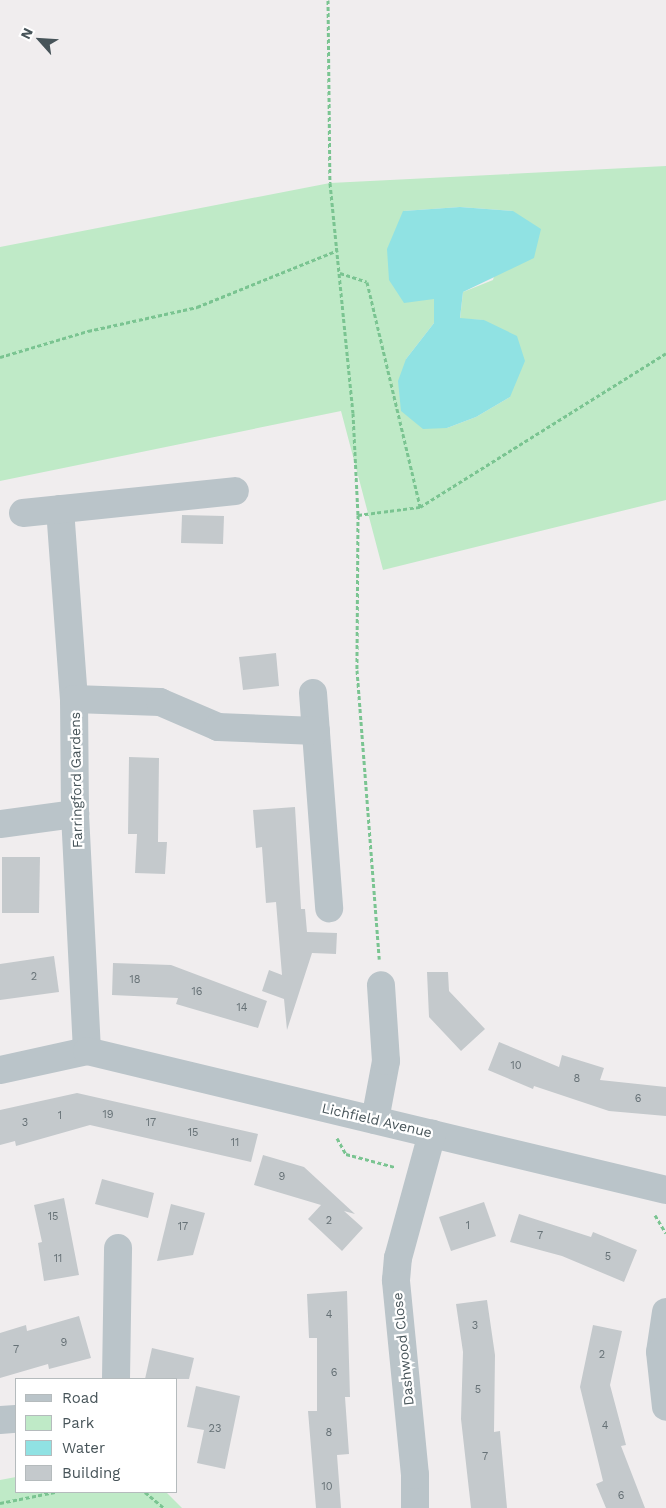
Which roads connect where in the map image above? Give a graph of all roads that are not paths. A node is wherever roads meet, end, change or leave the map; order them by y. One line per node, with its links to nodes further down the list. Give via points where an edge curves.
1 (235, 491): 2 (street)
2 (60, 509): 3 (street); 5 (street, Farringford Gardens)
3 (23, 513)
4 (313, 693): 6 (street)
5 (74, 699): 6 (street, via 160,702 218,727); 7 (street, Farringford Gardens)
6 (316, 731): 9 (street)
7 (75, 814): 8 (street); 11 (street, Farringford Gardens)
8 (0, 824)
9 (329, 908)
10 (381, 985): 13 (street, via 386,1062)
11 (87, 1051): 12 (street); 13 (street, Lichfield Avenue)
12 (0, 1070)
13 (375, 1120): 14 (street, Lichfield Avenue)
14 (432, 1134): 15 (street, Lichfield Avenue); 22 (street, Dashwood Close, via 398,1258 396,1280 415,1475)
15 (666, 1190)
16 (118, 1248): 18 (street)
17 (666, 1312): 19 (street, via 660,1352)
18 (116, 1378)
19 (666, 1407)
20 (15, 1419): 21 (street)
21 (0, 1420)
22 (414, 1508)

